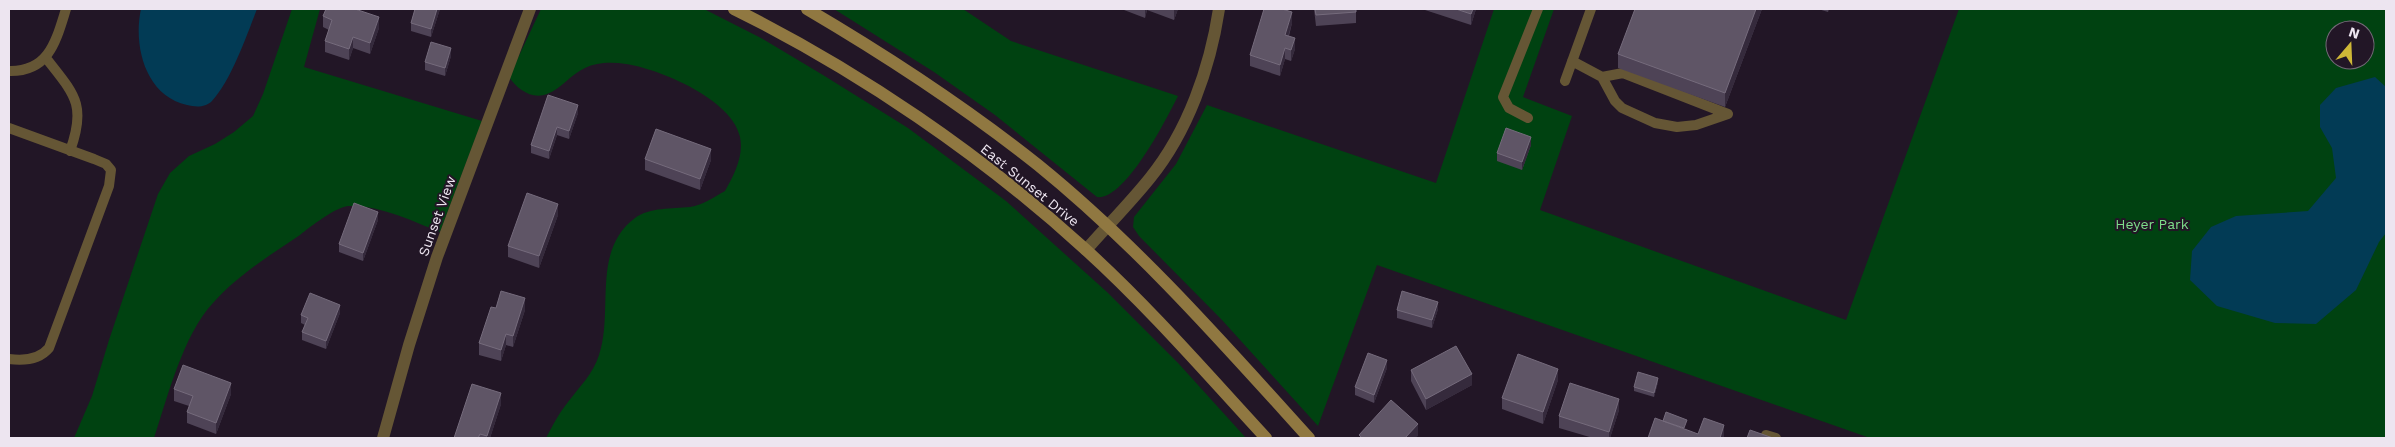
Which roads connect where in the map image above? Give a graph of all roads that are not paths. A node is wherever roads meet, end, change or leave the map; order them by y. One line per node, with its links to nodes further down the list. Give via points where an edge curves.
1 (66, 9): 8 (lane)
2 (530, 9): 19 (street, Sunset View, via 437,257)
3 (734, 9): 17 (main road, East Sunset Drive, via 840,67 930,127 1003,180)
4 (807, 9): 16 (main road, East Sunset Drive, via 882,54 980,121)
5 (1219, 9): 16 (street, via 1210,54 1182,127 1152,177)
6 (1538, 9): 13 (lane, via 1503,97 1509,108)
7 (1591, 9): 9 (lane)
8 (46, 58): 10 (lane, via 36,66); 15 (lane, via 66,85 79,111)
9 (1572, 61): 11 (lane); 12 (lane)
10 (9, 71)
11 (1602, 77): 11 (lane, via 1622,108 1655,123 1677,127 1696,125 1728,114 1623,73)
12 (1565, 81)
13 (1528, 118)
14 (9, 128): 15 (lane)
15 (70, 151): 18 (lane, via 109,167 108,186 50,348 29,360)
16 (1107, 226): 17 (street); 21 (main road, East Sunset Drive, via 1210,329)
17 (1086, 250): 20 (main road, East Sunset Drive, via 1170,334)
18 (9, 359)
19 (383, 438)
20 (1266, 438)
21 (1309, 438)

